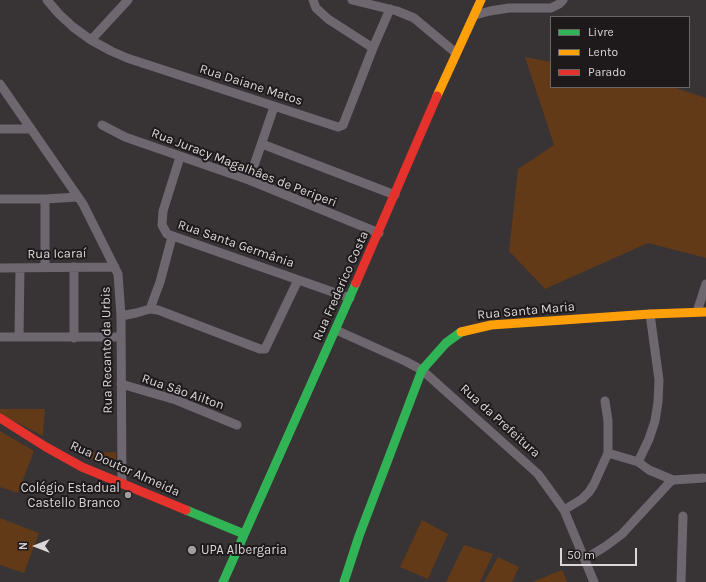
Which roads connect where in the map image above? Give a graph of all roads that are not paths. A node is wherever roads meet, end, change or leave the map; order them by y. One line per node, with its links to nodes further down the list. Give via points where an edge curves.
1 (47, 0): 9 (street, Rua Daiane Matos, via 73,27)
2 (128, 0): 9 (street)
3 (313, 0): 10 (street, via 316,8 328,19)
4 (352, 0): 7 (street)
5 (481, 0): 8 (main road, Rua Frederico Costa)
6 (563, 0): 8 (street, via 551,8 509,8)
7 (390, 9): 10 (street, Rua Daiane Matos); 11 (street, via 414,18)
8 (475, 15): 11 (main road, Rua Frederico Costa)
9 (91, 40): 13 (street, Rua Daiane Matos, via 127,58)
10 (373, 48): 13 (street, Rua Daiane Matos, via 342,126 336,127)
11 (456, 53): 20 (main road, Rua Frederico Costa)
12 (0, 84): 16 (street, Rua Recanto da Urbis)
13 (274, 107): 17 (street)
14 (102, 125): 18 (street, Rua Juracy Magalhâes de Periperi, via 125,137)
15 (0, 128): 16 (street)
16 (31, 129): 21 (street, Rua Recanto da Urbis)
17 (262, 144): 19 (street); 20 (street)
18 (180, 156): 19 (street, Rua Juracy Magalhâes de Periperi); 25 (street, Rua Santa Germânia, via 162,220 164,231)
19 (249, 180): 24 (street, Rua Juracy Magalhâes de Periperi)
20 (395, 195): 24 (main road, Rua Frederico Costa)
21 (78, 197): 23 (street); 28 (street, Rua Recanto da Urbis)
22 (0, 199): 23 (street)
23 (45, 199): 26 (street)
24 (379, 233): 33 (main road, Rua Frederico Costa)
25 (172, 237): 31 (street, Rua Santa Germânia); 34 (street)
26 (45, 267): 27 (street, Rua Icaraí); 30 (street, Rua Icaraí)
27 (74, 267): 28 (street, Rua Icaraí); 42 (street)
28 (115, 267): 37 (street, Rua Recanto da Urbis, via 120,282)
29 (0, 268): 30 (street, Rua Icaraí)
30 (20, 268): 40 (street)
31 (298, 280): 33 (street, Rua Santa Germânia); 34 (street, via 265,349)
32 (706, 284): 35 (street)
33 (350, 298): 38 (main road, Rua Frederico Costa)
34 (150, 308): 37 (street)
35 (701, 312): 36 (main road, Rua Santa Maria)
36 (650, 314): 43 (main road, Rua Santa Maria, via 474,328 458,333); 49 (street, via 659,380 658,402 649,439 641,458)
37 (121, 316): 41 (street, Rua Recanto da Urbis)
38 (336, 330): 43 (street, Rua da Prefeitura); 55 (main road, Rua Frederico Costa)
39 (0, 337): 40 (street)
40 (19, 337): 42 (street)
41 (121, 337): 42 (street); 44 (street, Rua Recanto da Urbis)
42 (74, 338)
43 (422, 370): 53 (street, Rua da Prefeitura, via 538,474); 58 (main road, Rua Santa Maria)
44 (121, 384): 47 (street, Rua Sâo Ailton, via 176,400); 52 (street, Rua Recanto da Urbis)
45 (605, 401): 48 (street)
46 (0, 419): 52 (main road, Rua Doutor Almeida, via 76,464)
47 (237, 425)
48 (608, 453): 49 (street); 53 (street, via 589,492)
49 (637, 461): 51 (street, via 649,470)
50 (704, 478): 51 (street)
51 (673, 480): 56 (street, via 622,534)
52 (122, 483): 55 (main road, Rua Doutor Almeida)
53 (564, 510): 56 (street, Rua da Prefeitura)
54 (683, 516): 60 (street)
55 (244, 534): 57 (main road, Rua Frederico Costa)
56 (585, 559): 59 (street, Rua da Prefeitura)
57 (223, 582)
58 (344, 582)
59 (594, 582)
60 (681, 582)

